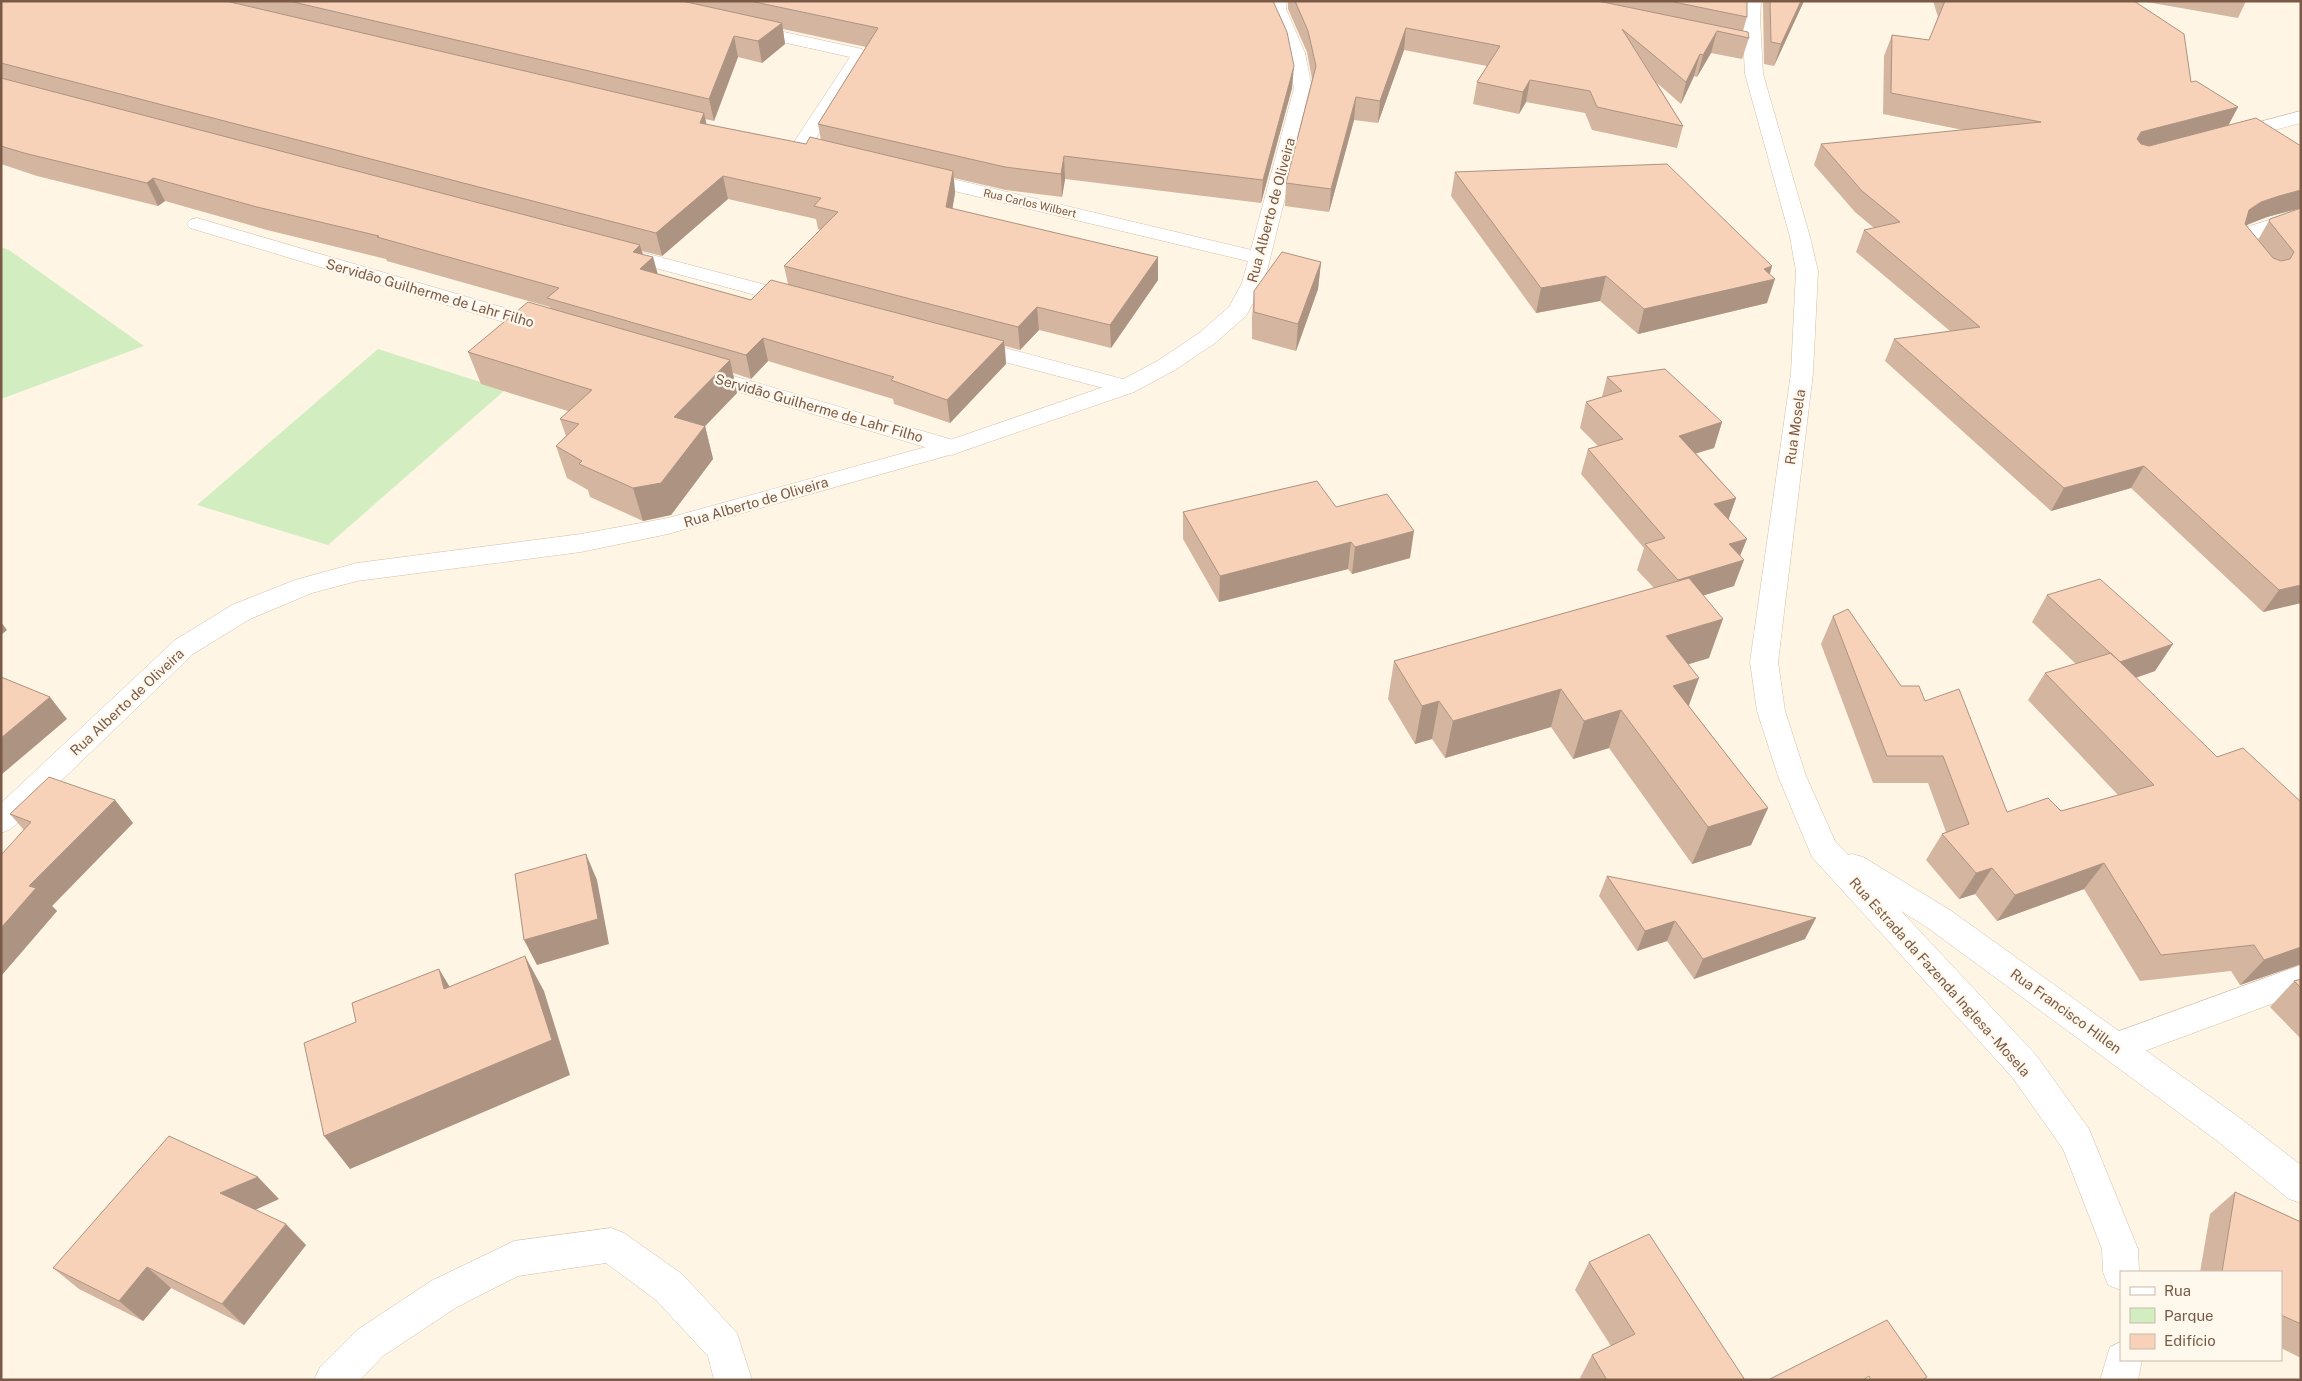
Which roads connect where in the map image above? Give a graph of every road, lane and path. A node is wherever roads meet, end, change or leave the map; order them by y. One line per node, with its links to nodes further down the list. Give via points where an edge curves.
1 (1279, 1): 13 (street, Rua Alberto de Oliveira, via 1277,9 1296,53 1303,88)
2 (1754, 1): 22 (street, Rua Mosela, via 1742,46 1754,74 1807,271 1802,373 1764,662 1771,711 1792,776)
3 (734, 26): 7 (street, via 856,53 859,57)
4 (2301, 117): 5 (street)
5 (2215, 139)
6 (781, 144): 7 (street)
7 (800, 148): 8 (street)
8 (819, 153)
9 (906, 174): 13 (street, Rua Carlos Wilbert)
10 (2301, 216): 14 (street, via 2246,236 2244,244)
11 (197, 224): 16 (street, Servidão Guilherme de Lahr Filho)
12 (597, 247): 15 (street)
13 (1260, 258): 19 (street, Rua Alberto de Oliveira, via 1253,282 1238,311 1207,338)
14 (2269, 275)
15 (818, 306)
16 (560, 332)
17 (953, 341): 19 (street)
18 (675, 365): 20 (street, Servidão Guilherme de Lahr Filho)
19 (1126, 387): 20 (street, Rua Alberto de Oliveira)
20 (952, 447): 21 (street, Rua Alberto de Oliveira, via 668,526 581,543 357,572 304,586 242,612 184,647)
21 (1, 821)
22 (1823, 848): 24 (street, Rua Francisco Hillen, via 1939,919); 26 (street, Rua Estrada da Fazenda Inglesa - Mosela, via 2024,1066 2077,1140 2120,1249)
23 (2301, 979): 24 (street)
24 (2115, 1047): 25 (street, Rua Francisco Hillen)
25 (2301, 1186)
26 (2121, 1271)
27 (2123, 1361): 30 (street)
28 (333, 1380): 29 (street, via 370,1343 444,1294 514,1259 611,1245 669,1287 724,1346)
29 (733, 1380)
30 (2119, 1380)

